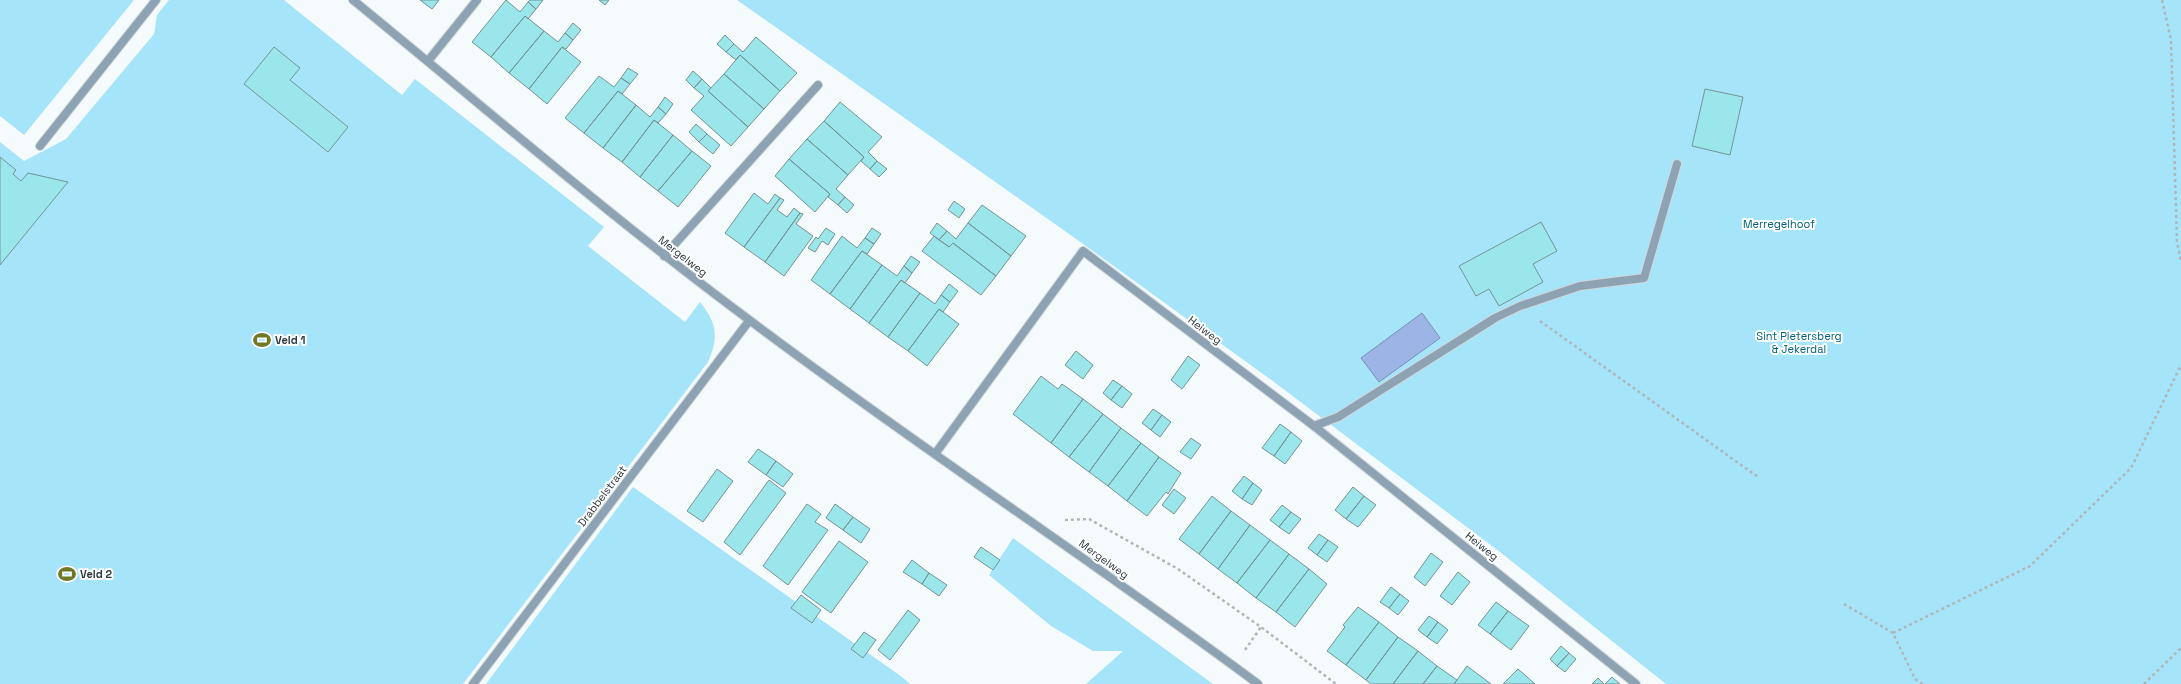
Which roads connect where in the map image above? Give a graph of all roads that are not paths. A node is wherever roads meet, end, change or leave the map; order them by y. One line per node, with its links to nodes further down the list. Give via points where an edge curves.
1 (156, 0): 6 (street)
2 (353, 0): 4 (street, Mergelweg)
3 (477, 0): 4 (street)
4 (428, 61): 8 (street, Mergelweg)
5 (818, 85): 8 (street)
6 (40, 146)
7 (1677, 164): 10 (street, via 1644,278 1580,286 1520,306 1495,318 1338,417)
8 (664, 256): 9 (street, Mergelweg)
9 (749, 320): 11 (street, Mergelweg); 12 (street, Drabbelstraat)
10 (1314, 426): 11 (street, Heiweg, via 1083,251); 14 (street, Heiweg)
11 (935, 454): 13 (street, Mergelweg, via 1033,521)
12 (474, 684)
13 (1258, 684)
14 (1636, 684)

